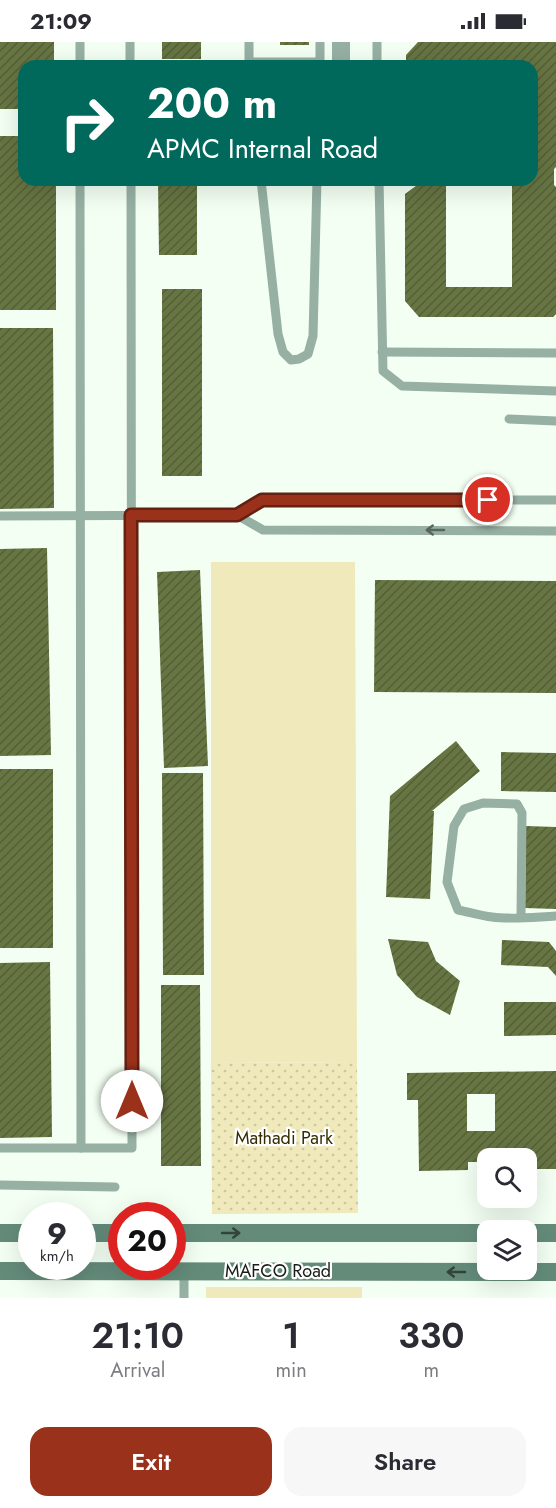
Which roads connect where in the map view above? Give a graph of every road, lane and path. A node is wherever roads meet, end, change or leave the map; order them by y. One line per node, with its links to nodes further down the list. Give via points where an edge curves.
1 (80, 42): 7 (lane)
2 (130, 42): 8 (lane)
3 (249, 42): 9 (lane)
4 (320, 42): 10 (lane)
5 (341, 42): 11 (street)
6 (377, 42): 12 (lane)
7 (80, 60)
8 (130, 60)
9 (249, 60)
10 (320, 60)
11 (341, 60)
12 (377, 60)
13 (80, 186): 27 (lane)
14 (131, 186): 24 (lane)
15 (262, 186): 16 (lane, via 278,333 283,352 291,360 308,354 313,336)
16 (317, 186)
17 (379, 186): 18 (lane)
18 (382, 352): 19 (lane); 20 (lane, via 383,371 402,386)
19 (556, 353)
20 (556, 391)
21 (509, 419): 22 (lane)
22 (556, 421)
23 (556, 500): 25 (lane, via 262,500)
24 (131, 515): 25 (lane); 27 (lane); 32 (lane, via 132,1148)
25 (237, 515): 28 (lane, one-way to 25, via 263,530)
26 (0, 516): 27 (lane)
27 (80, 516): 32 (lane)
28 (556, 531)
29 (556, 916): 30 (lane)
30 (521, 917): 30 (lane, via 492,918 459,910 447,882 454,826 464,809 483,803 517,804 522,813)
31 (0, 1148): 32 (lane)
32 (81, 1148)
33 (0, 1185): 34 (lane)
34 (114, 1187)
35 (0, 1233): 36 (main road)
36 (18, 1233)
37 (186, 1233): 38 (main road, one-way to 38)
38 (477, 1233)
39 (537, 1233): 40 (main road)
40 (556, 1233)
41 (0, 1271): 42 (main road, MAFCO Road)
42 (108, 1271)
43 (186, 1271): 44 (main road, MAFCO Road, one-way to 43)
44 (556, 1272)
45 (184, 1280): 46 (lane)
46 (184, 1298)

